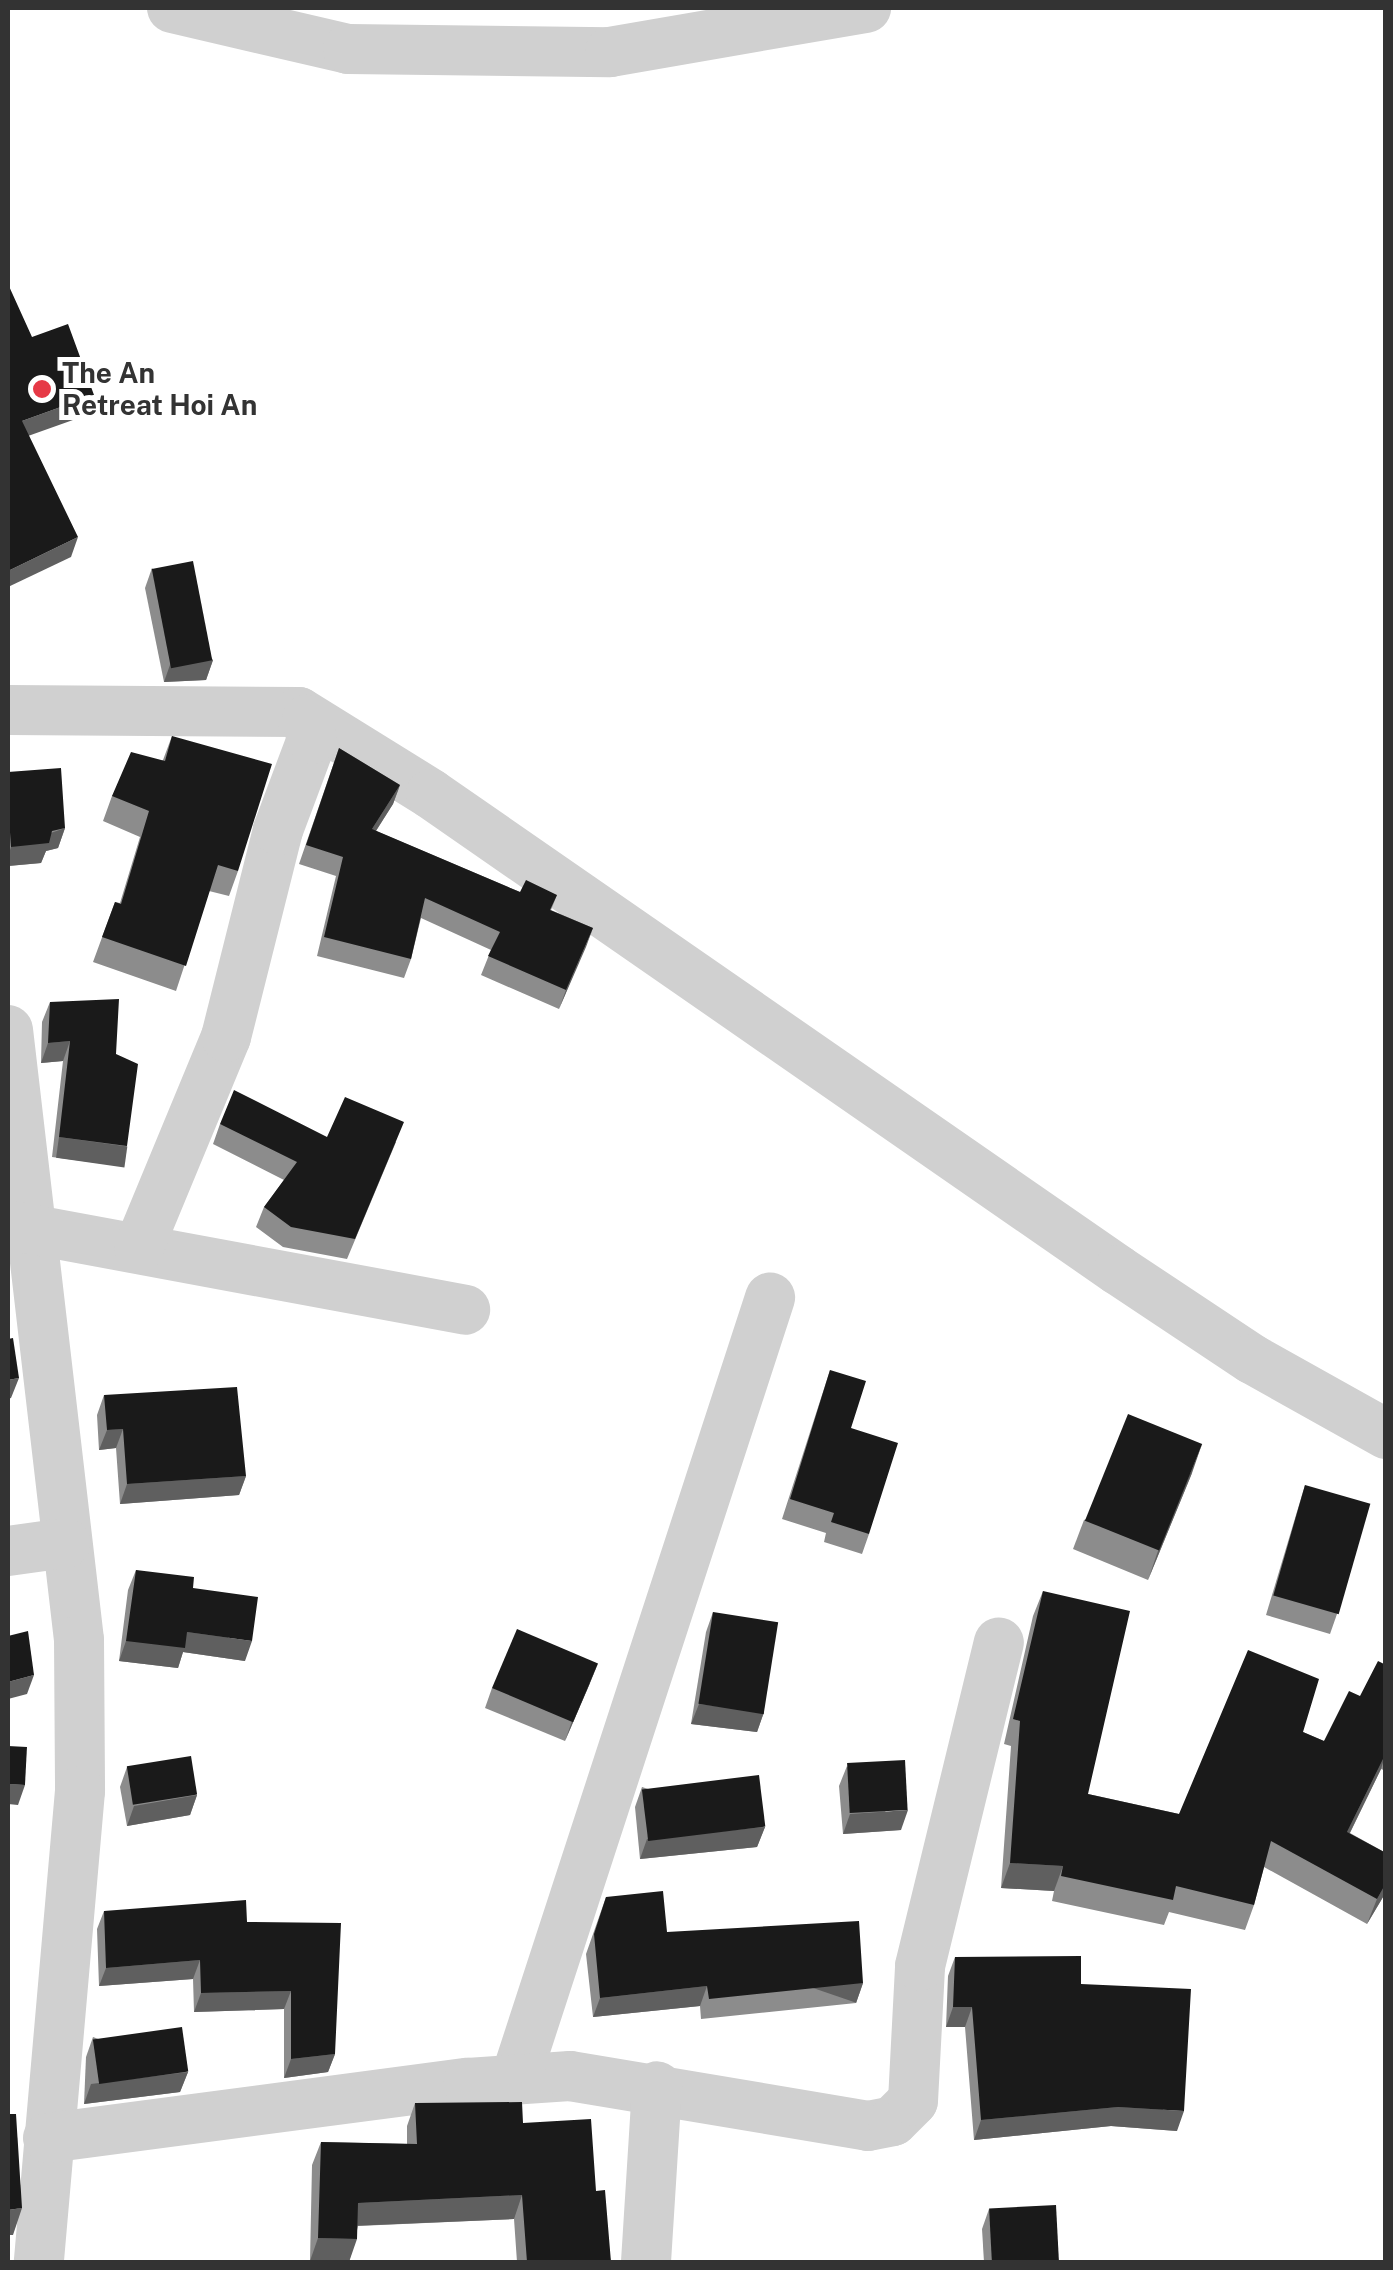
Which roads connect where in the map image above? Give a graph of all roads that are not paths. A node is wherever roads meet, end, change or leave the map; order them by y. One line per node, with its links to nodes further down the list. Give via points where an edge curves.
1 (172, 8): 2 (street, via 348,49 610,52)
2 (866, 8)
3 (8, 710): 4 (street, via 288,710)
4 (307, 720): 7 (street, via 312,739 278,830 226,1037); 10 (street, via 430,794 1148,1290)
5 (8, 1030): 6 (street)
6 (18, 1226): 7 (street); 11 (street)
7 (139, 1248): 9 (street)
8 (770, 1298): 14 (street)
9 (465, 1310)
10 (1386, 1434)
11 (66, 1543): 12 (street); 16 (street, via 79,1640 80,1791)
12 (8, 1551)
13 (999, 1643): 15 (street, via 920,1966 913,2102 905,2113 868,2126)
14 (516, 2080): 15 (street, via 570,2076); 16 (street)
15 (657, 2086): 18 (street)
16 (48, 2138): 17 (street)
17 (39, 2262)
18 (646, 2262)

